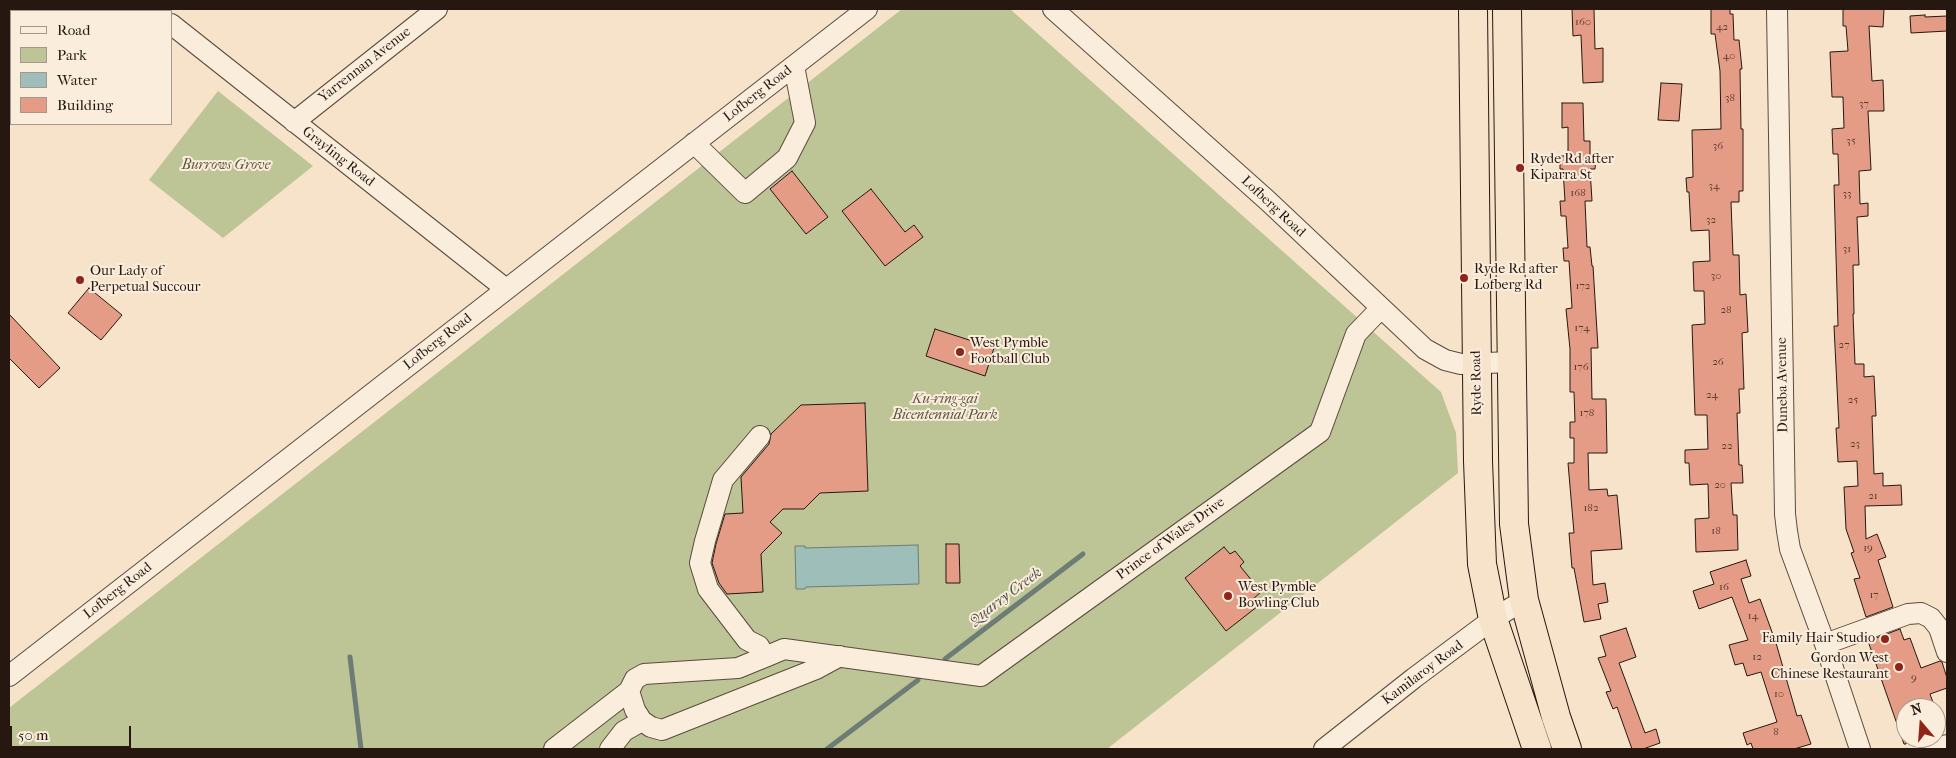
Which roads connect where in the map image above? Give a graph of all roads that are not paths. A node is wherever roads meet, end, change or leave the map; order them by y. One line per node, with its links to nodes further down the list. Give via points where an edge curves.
1 (437, 9): 9 (street, Yarrennan Avenue)
2 (867, 9): 8 (street, Lofberg Road)
3 (1053, 9): 12 (street, Lofberg Road, via 1268,201)
4 (1472, 9): 14 (highway, Ryde Road)
5 (1507, 9): 13 (highway)
6 (1776, 9): 18 (street, Duneba Avenue, via 1785,514 1790,549)
7 (172, 25): 9 (street, Grayling Road)
8 (794, 66): 10 (street, Lofberg Road); 10 (street, via 805,123 787,158 746,193)
9 (294, 122): 11 (street, Grayling Road)
10 (694, 143): 11 (street, Lofberg Road)
11 (506, 289): 22 (street, Lofberg Road)
12 (1381, 308): 14 (street, Lofberg Road, via 1434,355 1461,364); 20 (street, Prince of Wales Drive, via 1356,334 1320,432 981,676)
13 (1511, 362): 14 (street, Lofberg Road); 16 (highway, via 1514,524)
14 (1477, 364): 17 (highway, Ryde Road, via 1480,532)
15 (760, 436): 21 (street, via 723,480 700,563 708,589 747,640 759,646)
16 (1524, 600): 17 (street, Kamilaroy Road); 30 (highway)
17 (1493, 619): 28 (street, Kamilaroy Road); 29 (highway, Ryde Road)
18 (1825, 644): 19 (street, via 1908,614 1921,613 1931,618 1939,628); 31 (street, Duneba Avenue)
19 (1947, 652)
20 (840, 656): 21 (street, Prince of Wales Drive, via 784,649); 24 (street, via 816,670 662,730)
21 (765, 657): 23 (street, Prince of Wales Drive, via 738,668 644,674 635,680)
22 (9, 676)
23 (629, 691): 24 (street); 26 (street, Prince of Wales Drive)
24 (642, 721): 27 (street, via 624,731)
25 (1947, 744): 32 (street)
26 (554, 749)
27 (610, 749)
28 (1324, 749)
29 (1537, 749)
30 (1567, 749)
31 (1860, 749)
32 (1935, 749)

